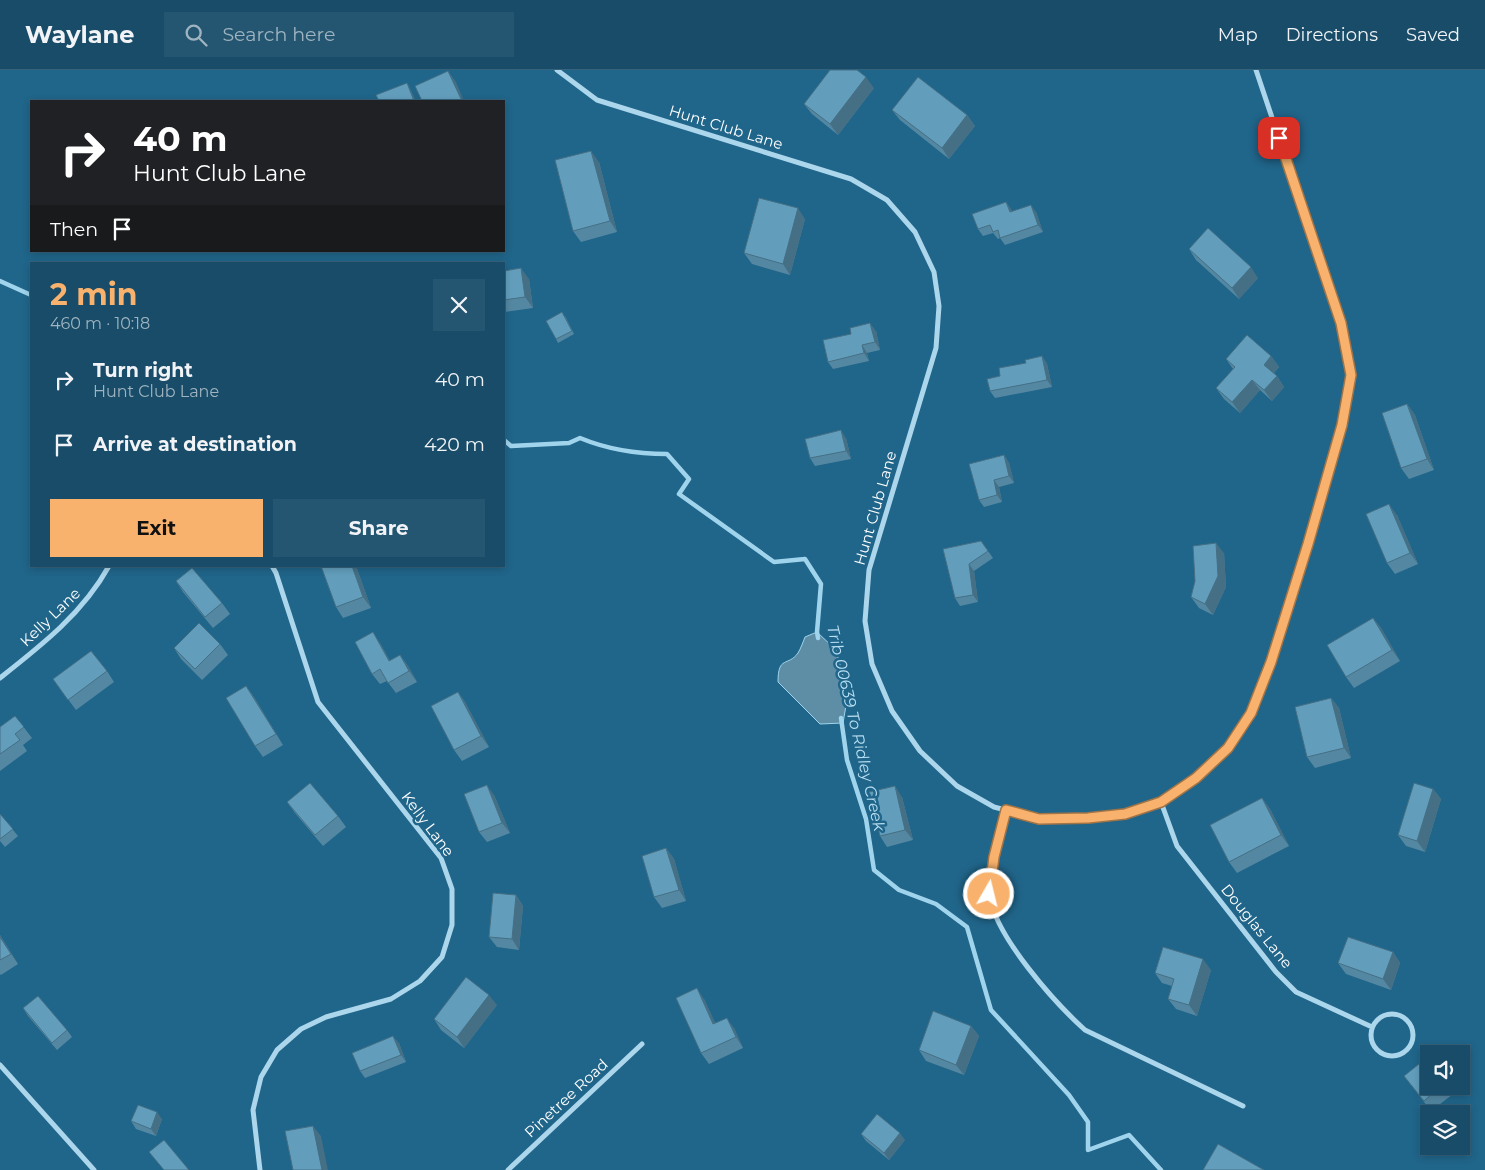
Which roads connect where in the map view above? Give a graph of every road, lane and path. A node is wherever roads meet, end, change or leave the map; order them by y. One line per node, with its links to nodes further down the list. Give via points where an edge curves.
1 (557, 70): 7 (street, Hunt Club Lane, via 597,100 851,179 886,200 915,232 934,272 938,306 936,348 869,570 865,620 872,664 892,710 920,750 957,786 994,807)
2 (1256, 70): 6 (street, Hunt Club Lane, via 1341,323 1351,375 1342,425 1308,544 1271,662 1251,713 1228,748 1196,778)
3 (108, 567): 5 (street, Kelly Lane, via 83,606)
4 (273, 567): 13 (street, Kelly Lane, via 318,702 441,858 452,889 452,925 442,956 420,981 391,998 326,1017 301,1029 278,1050 261,1077 253,1110)
5 (0, 678)
6 (1161, 802): 7 (street, Hunt Club Lane, via 1125,814 1088,818 1039,819); 8 (street, Douglas Lane, via 1177,846 1276,972 1296,992)
7 (1006, 810): 11 (street, via 989,894 994,917 1038,978 1067,1014 1085,1030)
8 (1372, 1027): 8 (street, via 1372,1040 1380,1052 1387,1055 1403,1052 1412,1041 1409,1024 1398,1015 1382,1016)
9 (642, 1044): 14 (street, Pinetree Road)
10 (0, 1065): 12 (street)
11 (1243, 1106)
12 (94, 1170)
13 (260, 1170)
14 (508, 1170)

